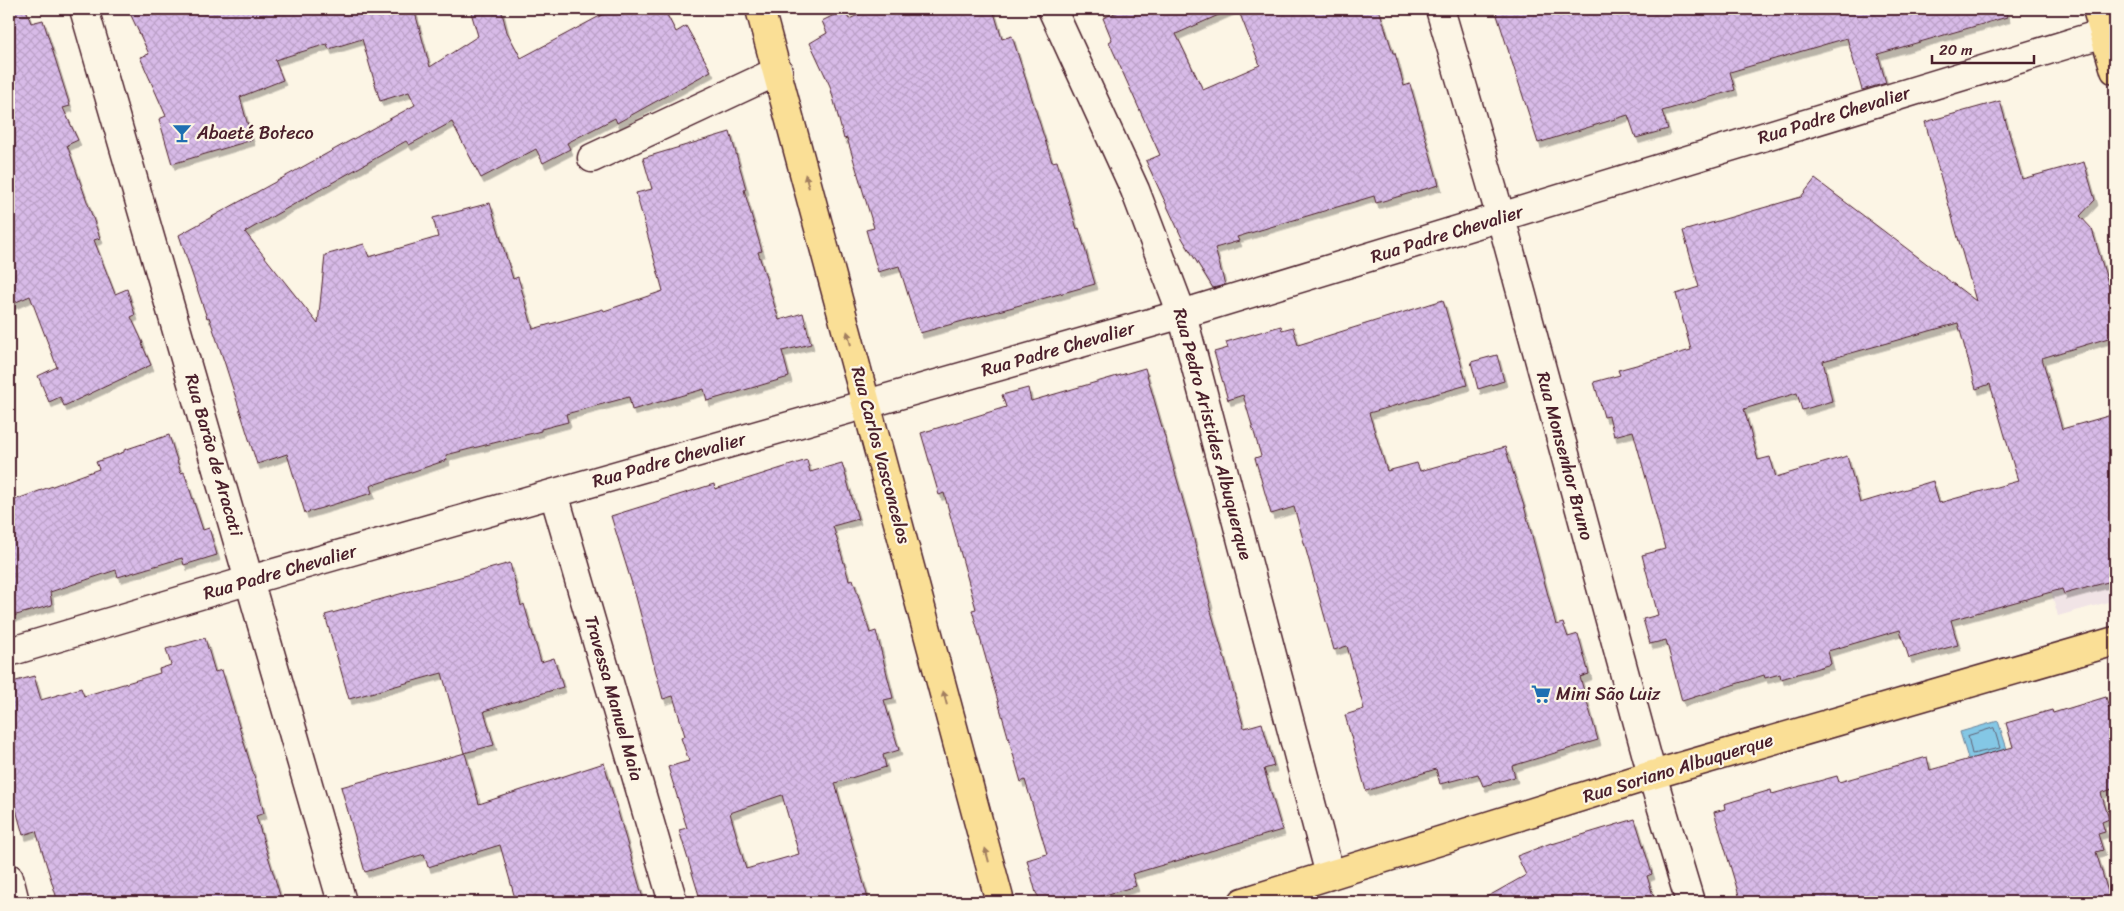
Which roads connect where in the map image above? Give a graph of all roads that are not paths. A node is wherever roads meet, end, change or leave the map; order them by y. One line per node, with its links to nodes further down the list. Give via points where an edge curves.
1 (84, 9): 13 (street, Rua Barão de Aracati)
2 (760, 9): 7 (main road, Rua Carlos Vasconcelos)
3 (1052, 9): 10 (street, Rua Pedro Aristides Albuquerque, via 1135,190)
4 (1440, 9): 9 (street, Rua Monsenhor Bruno)
5 (2101, 21): 6 (main road); 9 (street, Rua Padre Chevalier)
6 (2115, 70)
7 (778, 71): 8 (street); 11 (main road, Rua Carlos Vasconcelos, one-way to 7)
8 (592, 158)
9 (1501, 218): 10 (street, Rua Padre Chevalier); 16 (street, Rua Monsenhor Bruno)
10 (1182, 314): 11 (street, Rua Padre Chevalier); 17 (street, Rua Pedro Aristides Albuquerque)
11 (866, 403): 12 (street, Rua Padre Chevalier); 22 (main road, Rua Carlos Vasconcelos, one-way to 11)
12 (554, 494): 13 (street, Rua Padre Chevalier); 21 (street, Travessa Manuel Maia)
13 (250, 580): 15 (street, Rua Padre Chevalier); 20 (street, Rua Barão de Aracati)
14 (2115, 641): 16 (main road, Rua Soriano Albuquerque)
15 (9, 652)
16 (1652, 775): 17 (main road, Rua Soriano Albuquerque); 24 (street, Rua Monsenhor Bruno)
17 (1330, 875): 23 (main road, Rua Soriano Albuquerque)
18 (9, 878): 19 (street)
19 (16, 902)
20 (342, 902)
21 (673, 902)
22 (1000, 902)
23 (1243, 902)
24 (1690, 902)

